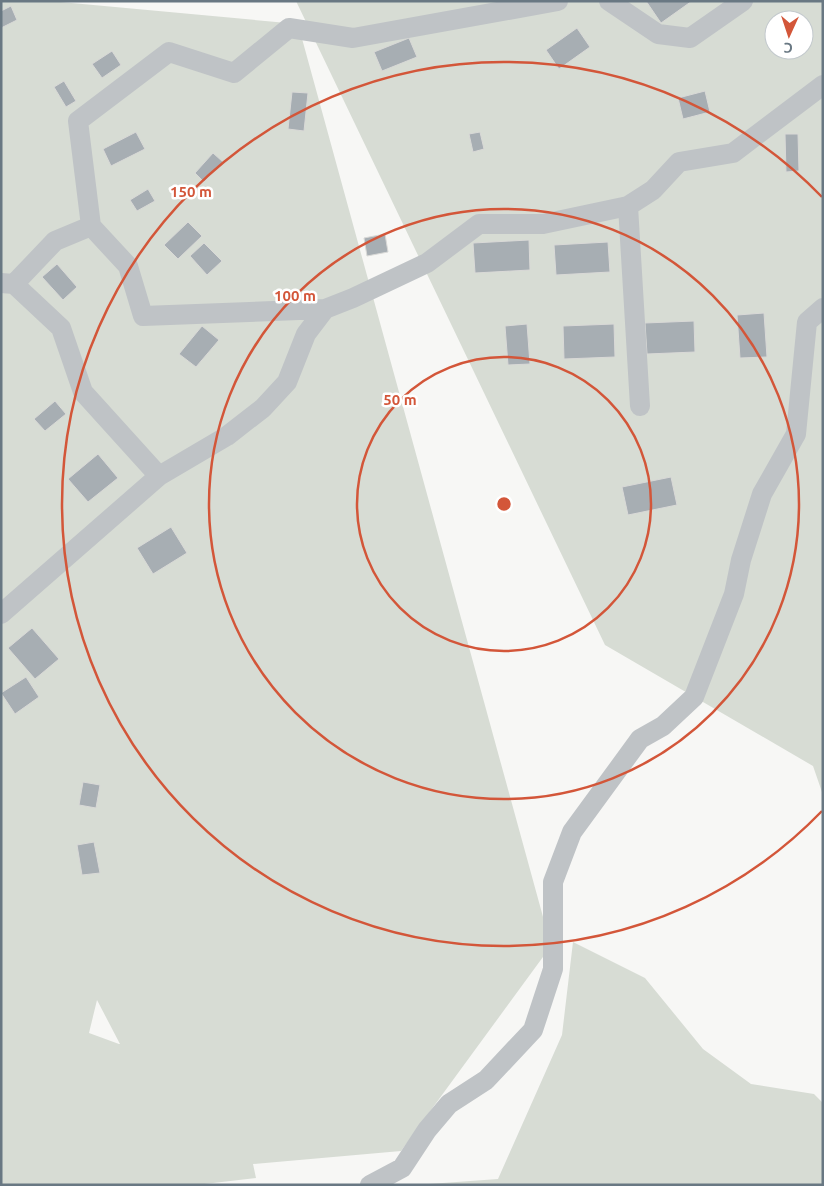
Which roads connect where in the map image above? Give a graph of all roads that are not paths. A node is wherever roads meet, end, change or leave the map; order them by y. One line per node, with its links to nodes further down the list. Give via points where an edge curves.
1 (558, 1): 6 (lane, via 353,38 289,28 234,73 169,52 78,122)
2 (609, 1): 3 (lane, via 658,34 690,38)
3 (742, 1)
4 (823, 85): 5 (lane, via 733,153 680,162 653,190)
5 (628, 206): 8 (lane, via 543,224 479,224 427,263); 10 (lane)
6 (91, 226): 7 (lane, via 55,241); 8 (lane, via 128,266 143,316)
7 (8, 283): 11 (lane, via 61,328 83,392)
8 (325, 308): 11 (lane, via 306,334 287,382 263,408 227,436)
9 (823, 308): 13 (lane, via 807,322 796,434 762,494 734,594 694,697 663,726 640,739 572,832 553,882 553,969 533,1030 486,1080 449,1104 402,1168)
10 (640, 406)
11 (159, 476): 12 (lane)
12 (1, 614)
13 (370, 1185)

